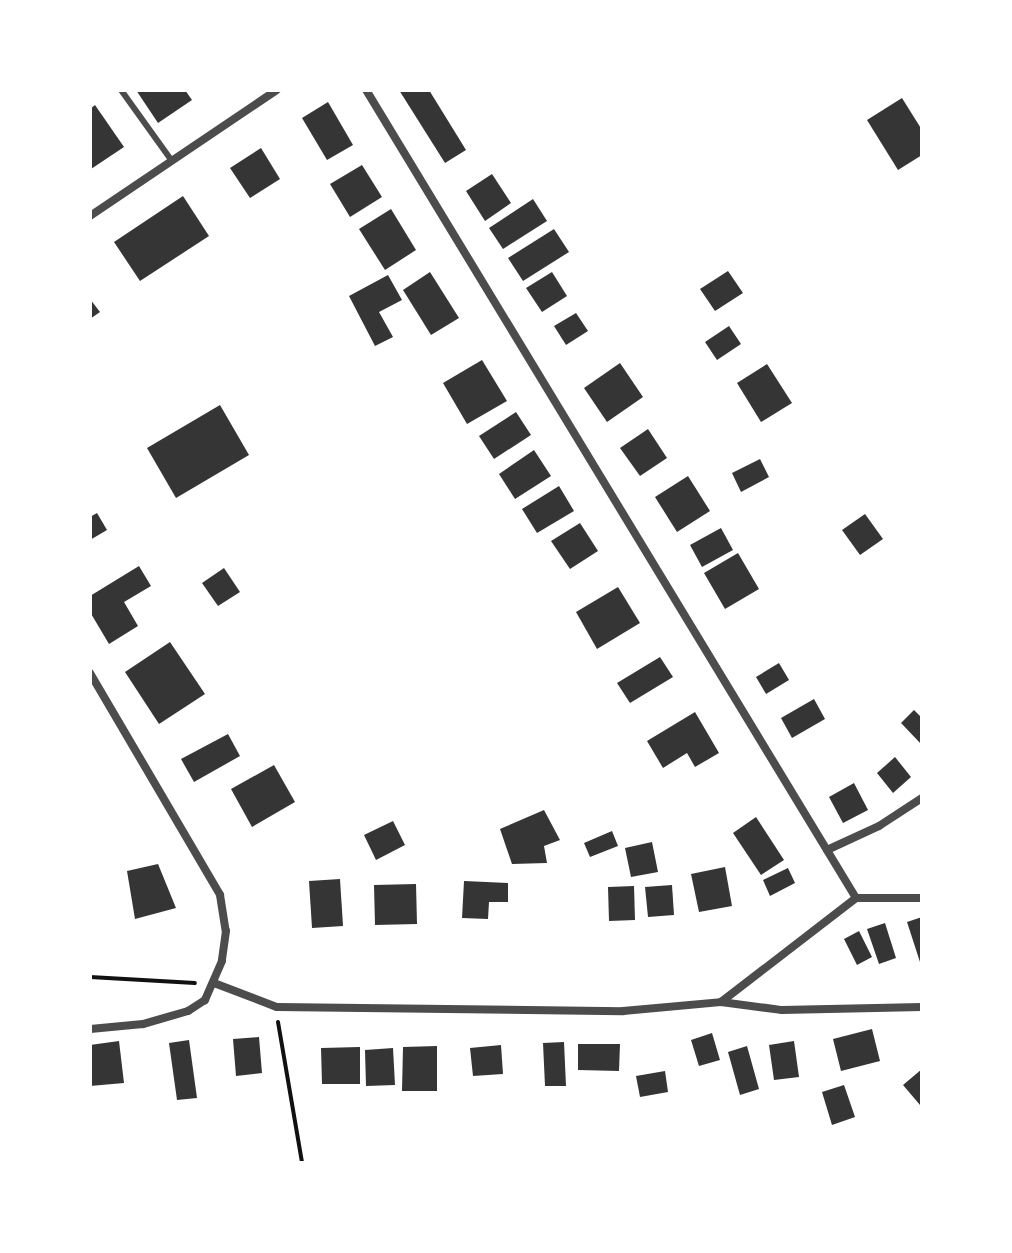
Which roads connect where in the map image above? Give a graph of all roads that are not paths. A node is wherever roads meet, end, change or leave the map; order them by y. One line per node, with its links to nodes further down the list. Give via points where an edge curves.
1 (121, 90): 4 (lane)
2 (277, 90): 4 (street)
3 (366, 90): 8 (street)
4 (172, 161): 5 (street)
5 (90, 216)
6 (90, 673): 11 (street, via 220,895 226,931)
7 (922, 798): 8 (street)
8 (827, 850): 9 (street)
9 (856, 898): 10 (street); 12 (street)
10 (922, 898)
11 (214, 983): 12 (street, via 277,1007 623,1011); 14 (street, via 205,1000 188,1011 143,1024)
12 (721, 1002): 13 (street, via 782,1010)
13 (922, 1007)
14 (90, 1029)

